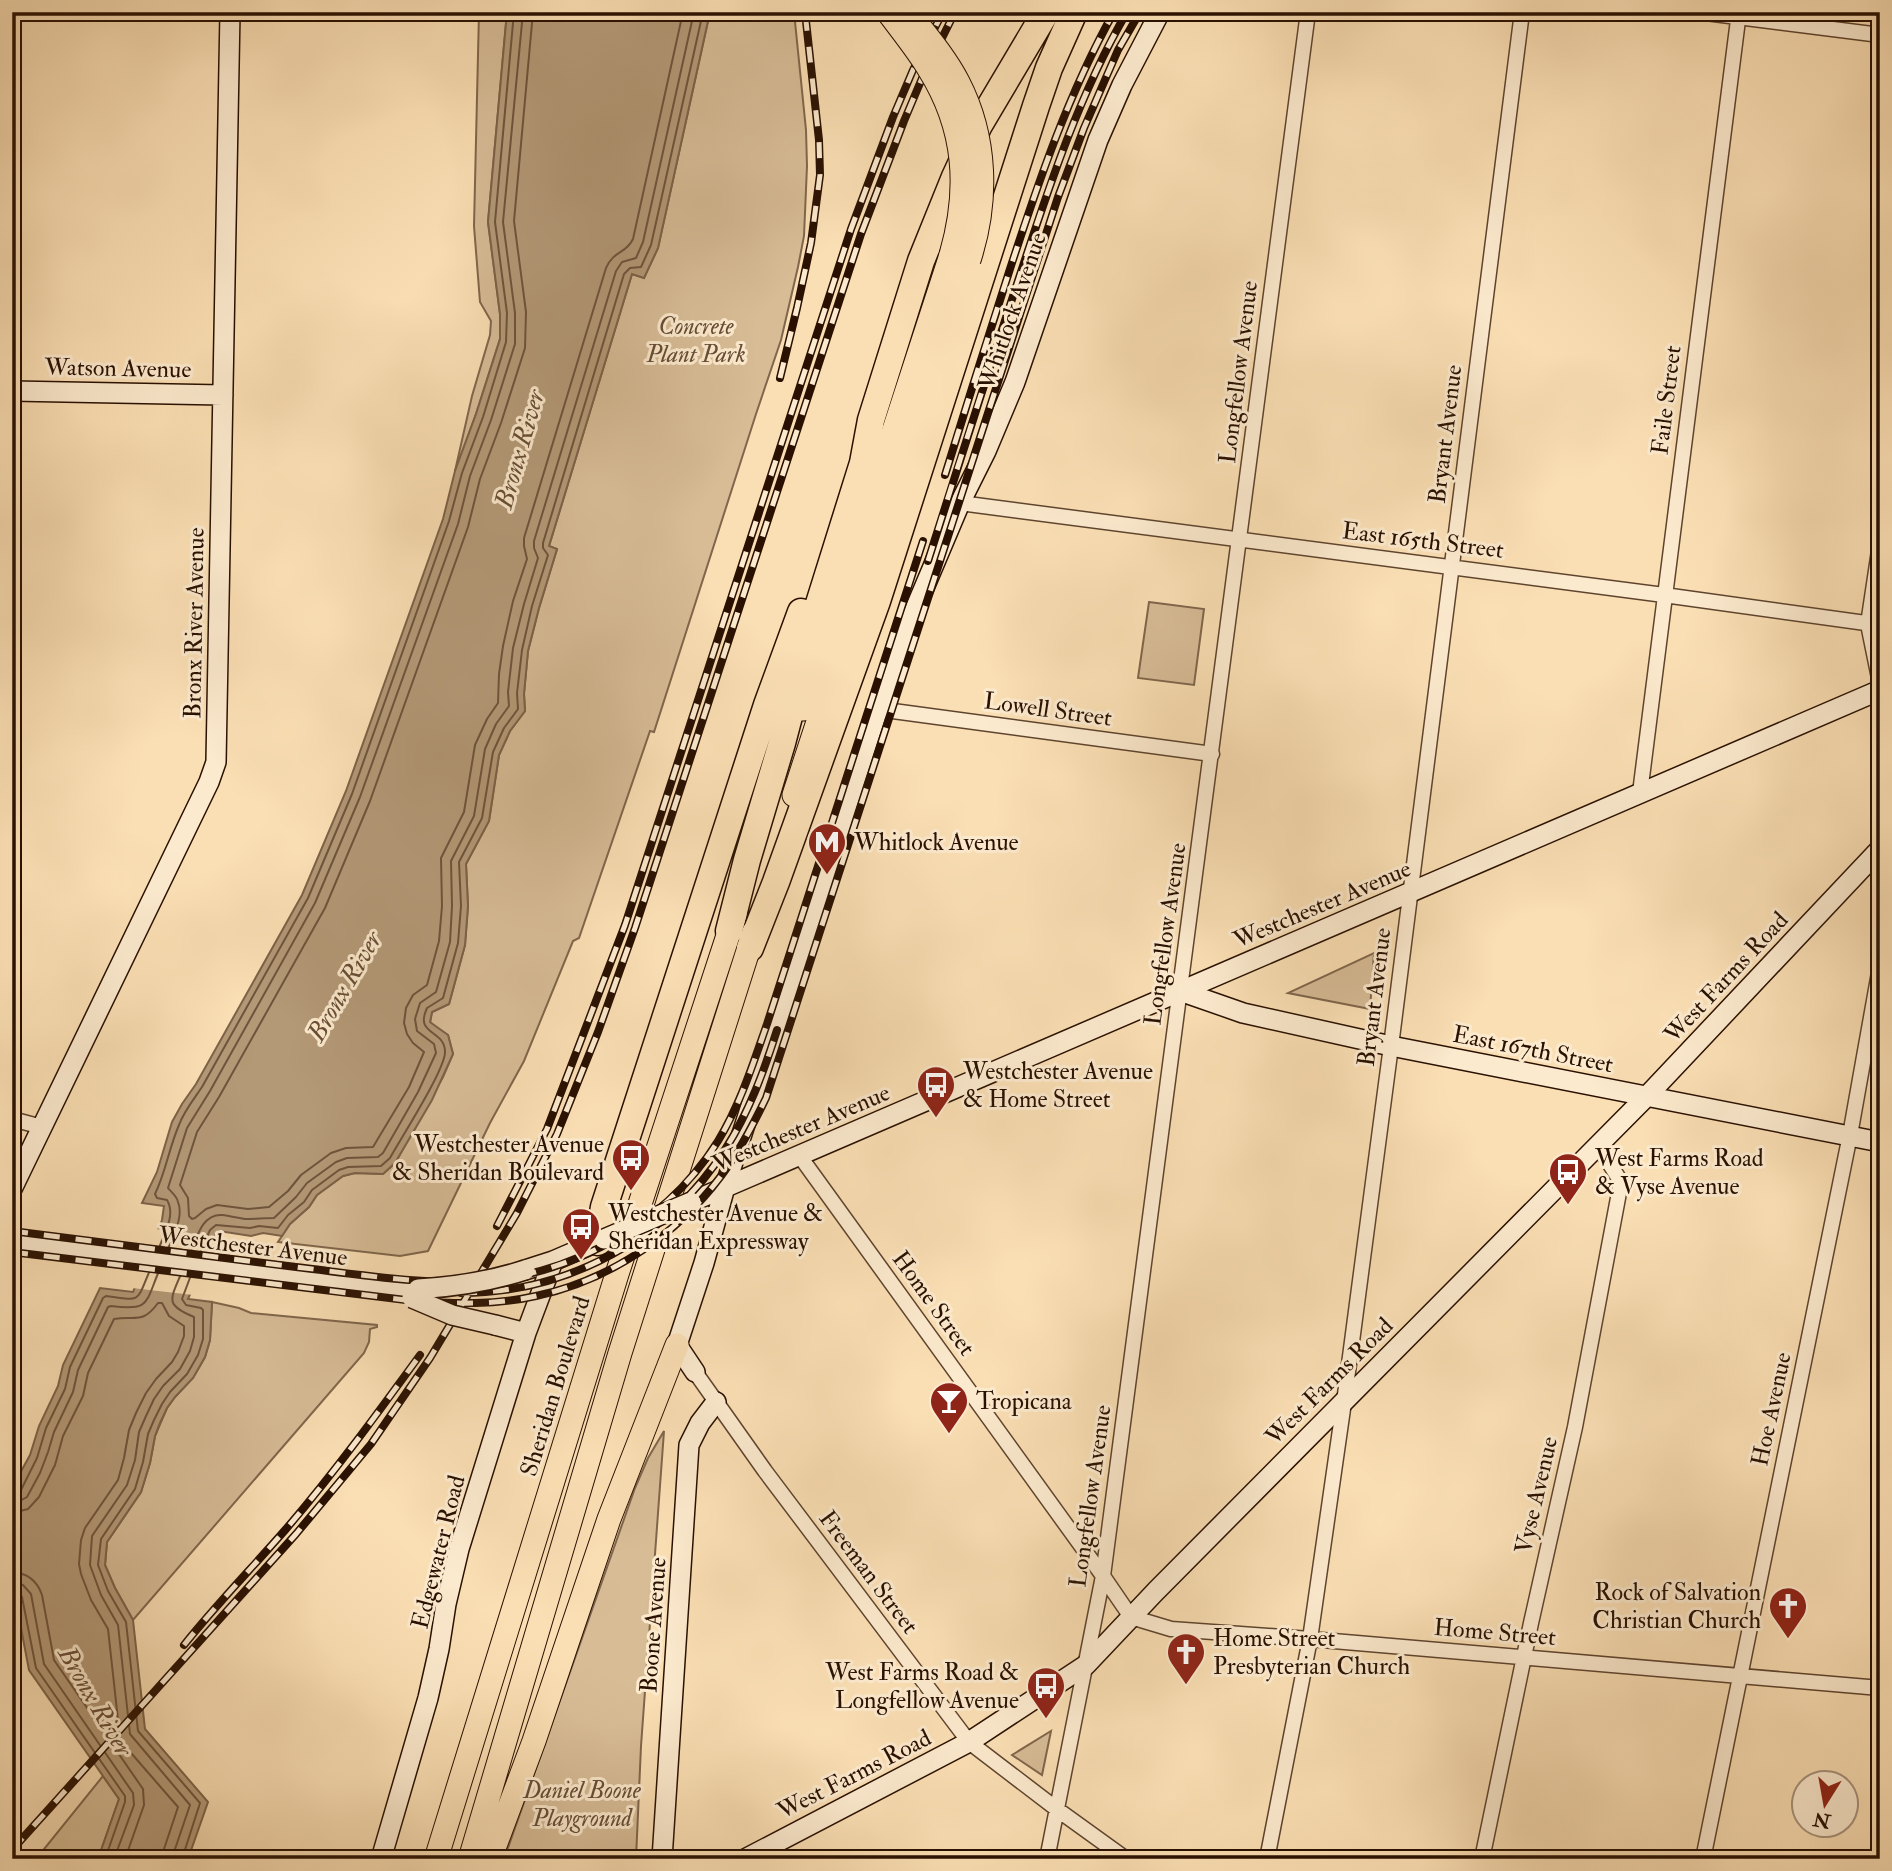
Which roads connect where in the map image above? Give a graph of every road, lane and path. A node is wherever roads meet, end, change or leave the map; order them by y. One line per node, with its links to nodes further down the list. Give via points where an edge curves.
1 (230, 12): 14 (main road, Bronx River Avenue)
2 (888, 12): 12 (main road, bridge, via 929,68 956,128 963,190)
3 (908, 12): 12 (main road, bridge, via 958,82 977,136 982,204 977,234)
4 (1046, 12): 15 (highway, via 979,125 941,208)
5 (1074, 12): 30 (highway, via 1036,106 873,611)
6 (1160, 12): 16 (main road, Whitlock Avenue, via 1098,140 1015,382)
7 (1308, 12): 17 (street, Longfellow Avenue)
8 (1522, 12): 19 (street, Bryant Avenue)
9 (1698, 12): 10 (street)
10 (1739, 15): 11 (street); 20 (street, Faile Street)
11 (1880, 35)
12 (960, 257): 29 (main road, Sheridan Boulevard); 30 (main road, via 767,880)
13 (12, 391): 14 (main road, Watson Avenue)
14 (223, 395): 36 (main road, Bronx River Avenue, via 215,767)
15 (871, 420): 29 (highway, via 863,463); 44 (highway, via 767,705 604,1207)
16 (960, 503): 17 (street, East 165th Street); 24 (main road, Whitlock Avenue)
17 (1240, 540): 19 (street, East 165th Street); 25 (street, Longfellow Avenue)
18 (1880, 544): 21 (street)
19 (1451, 567): 20 (street, East 165th Street); 28 (street, Bryant Avenue)
20 (1664, 595): 21 (street, East 165th Street); 26 (street, Faile Street)
21 (1874, 624): 22 (street)
22 (1880, 683)
23 (1880, 690): 26 (main road, Westchester Avenue)
24 (878, 709): 25 (street, Lowell Street); 41 (main road, Whitlock Avenue)
25 (1212, 754): 32 (street, Longfellow Avenue)
26 (1640, 793): 28 (main road, Westchester Avenue)
27 (1880, 849): 34 (main road, West Farms Road)
28 (1409, 893): 32 (main road, Westchester Avenue); 33 (street, Bryant Avenue)
29 (729, 930): 62 (main road, Sheridan Boulevard)
30 (750, 948): 63 (main road, via 612,1379)
31 (1880, 967): 37 (street, Hoe Avenue)
32 (1180, 991): 33 (main road, East 167th Street, via 1243,1013); 40 (main road, Westchester Avenue); 52 (street, Longfellow Avenue)
33 (1391, 1046): 34 (main road, East 167th Street); 51 (street, Bryant Avenue)
34 (1647, 1096): 37 (main road, East 167th Street); 39 (main road, West Farms Road)
35 (12, 1119): 36 (street)
36 (42, 1127): 42 (main road, Bronx River Avenue)
37 (1850, 1135): 38 (main road, East 167th Street); 57 (street, Hoe Avenue)
38 (1880, 1142)
39 (1598, 1145): 51 (main road, West Farms Road); 55 (street, Vyse Avenue, via 1621,1182 1575,1427)
40 (799, 1155): 41 (main road, Westchester Avenue); 52 (street, Home Street)
41 (725, 1187): 44 (main road, Westchester Avenue, bridge); 48 (main road, Whitlock Avenue)
42 (12, 1189)
43 (12, 1241): 46 (main road, Westchester Avenue)
44 (601, 1241): 45 (main road, Westchester Avenue)
45 (553, 1261): 46 (main road, Westchester Avenue, bridge, via 501,1277); 47 (main road, Edgewater Road)
46 (415, 1293): 47 (main road, Westchester Avenue, bridge, via 452,1315)
47 (526, 1333): 61 (main road, Edgewater Road, via 455,1566 428,1698)
48 (677, 1345): 49 (main road); 64 (main road, via 609,1519)
49 (695, 1372): 50 (street, Freeman Street)
50 (716, 1402): 59 (street, Freeman Street); 65 (main road, Boone Avenue, via 689,1445)
51 (1344, 1402): 53 (main road, West Farms Road); 54 (street, Bryant Avenue)
52 (1103, 1576): 53 (street, Home Street); 56 (street, Longfellow Avenue)
53 (1130, 1617): 54 (street, Home Street, via 1171,1629); 56 (main road, West Farms Road)
54 (1310, 1639): 55 (street, Home Street); 69 (street, Bryant Avenue)
55 (1524, 1658): 57 (street, Home Street); 70 (street, Vyse Avenue)
56 (1086, 1665): 59 (main road, West Farms Road); 60 (street, Longfellow Avenue)
57 (1739, 1676): 58 (street, Home Street); 71 (street, Hoe Avenue)
58 (1880, 1688)
59 (969, 1742): 60 (street, Freeman Street); 66 (main road, West Farms Road)
60 (1058, 1811): 67 (street, Longfellow Avenue); 68 (street, Freeman Street)
61 (381, 1859)
62 (436, 1859)
63 (470, 1859)
64 (490, 1859)
65 (662, 1859)
66 (745, 1859)
67 (1047, 1859)
68 (1126, 1859)
69 (1267, 1859)
70 (1482, 1859)
71 (1703, 1859)

